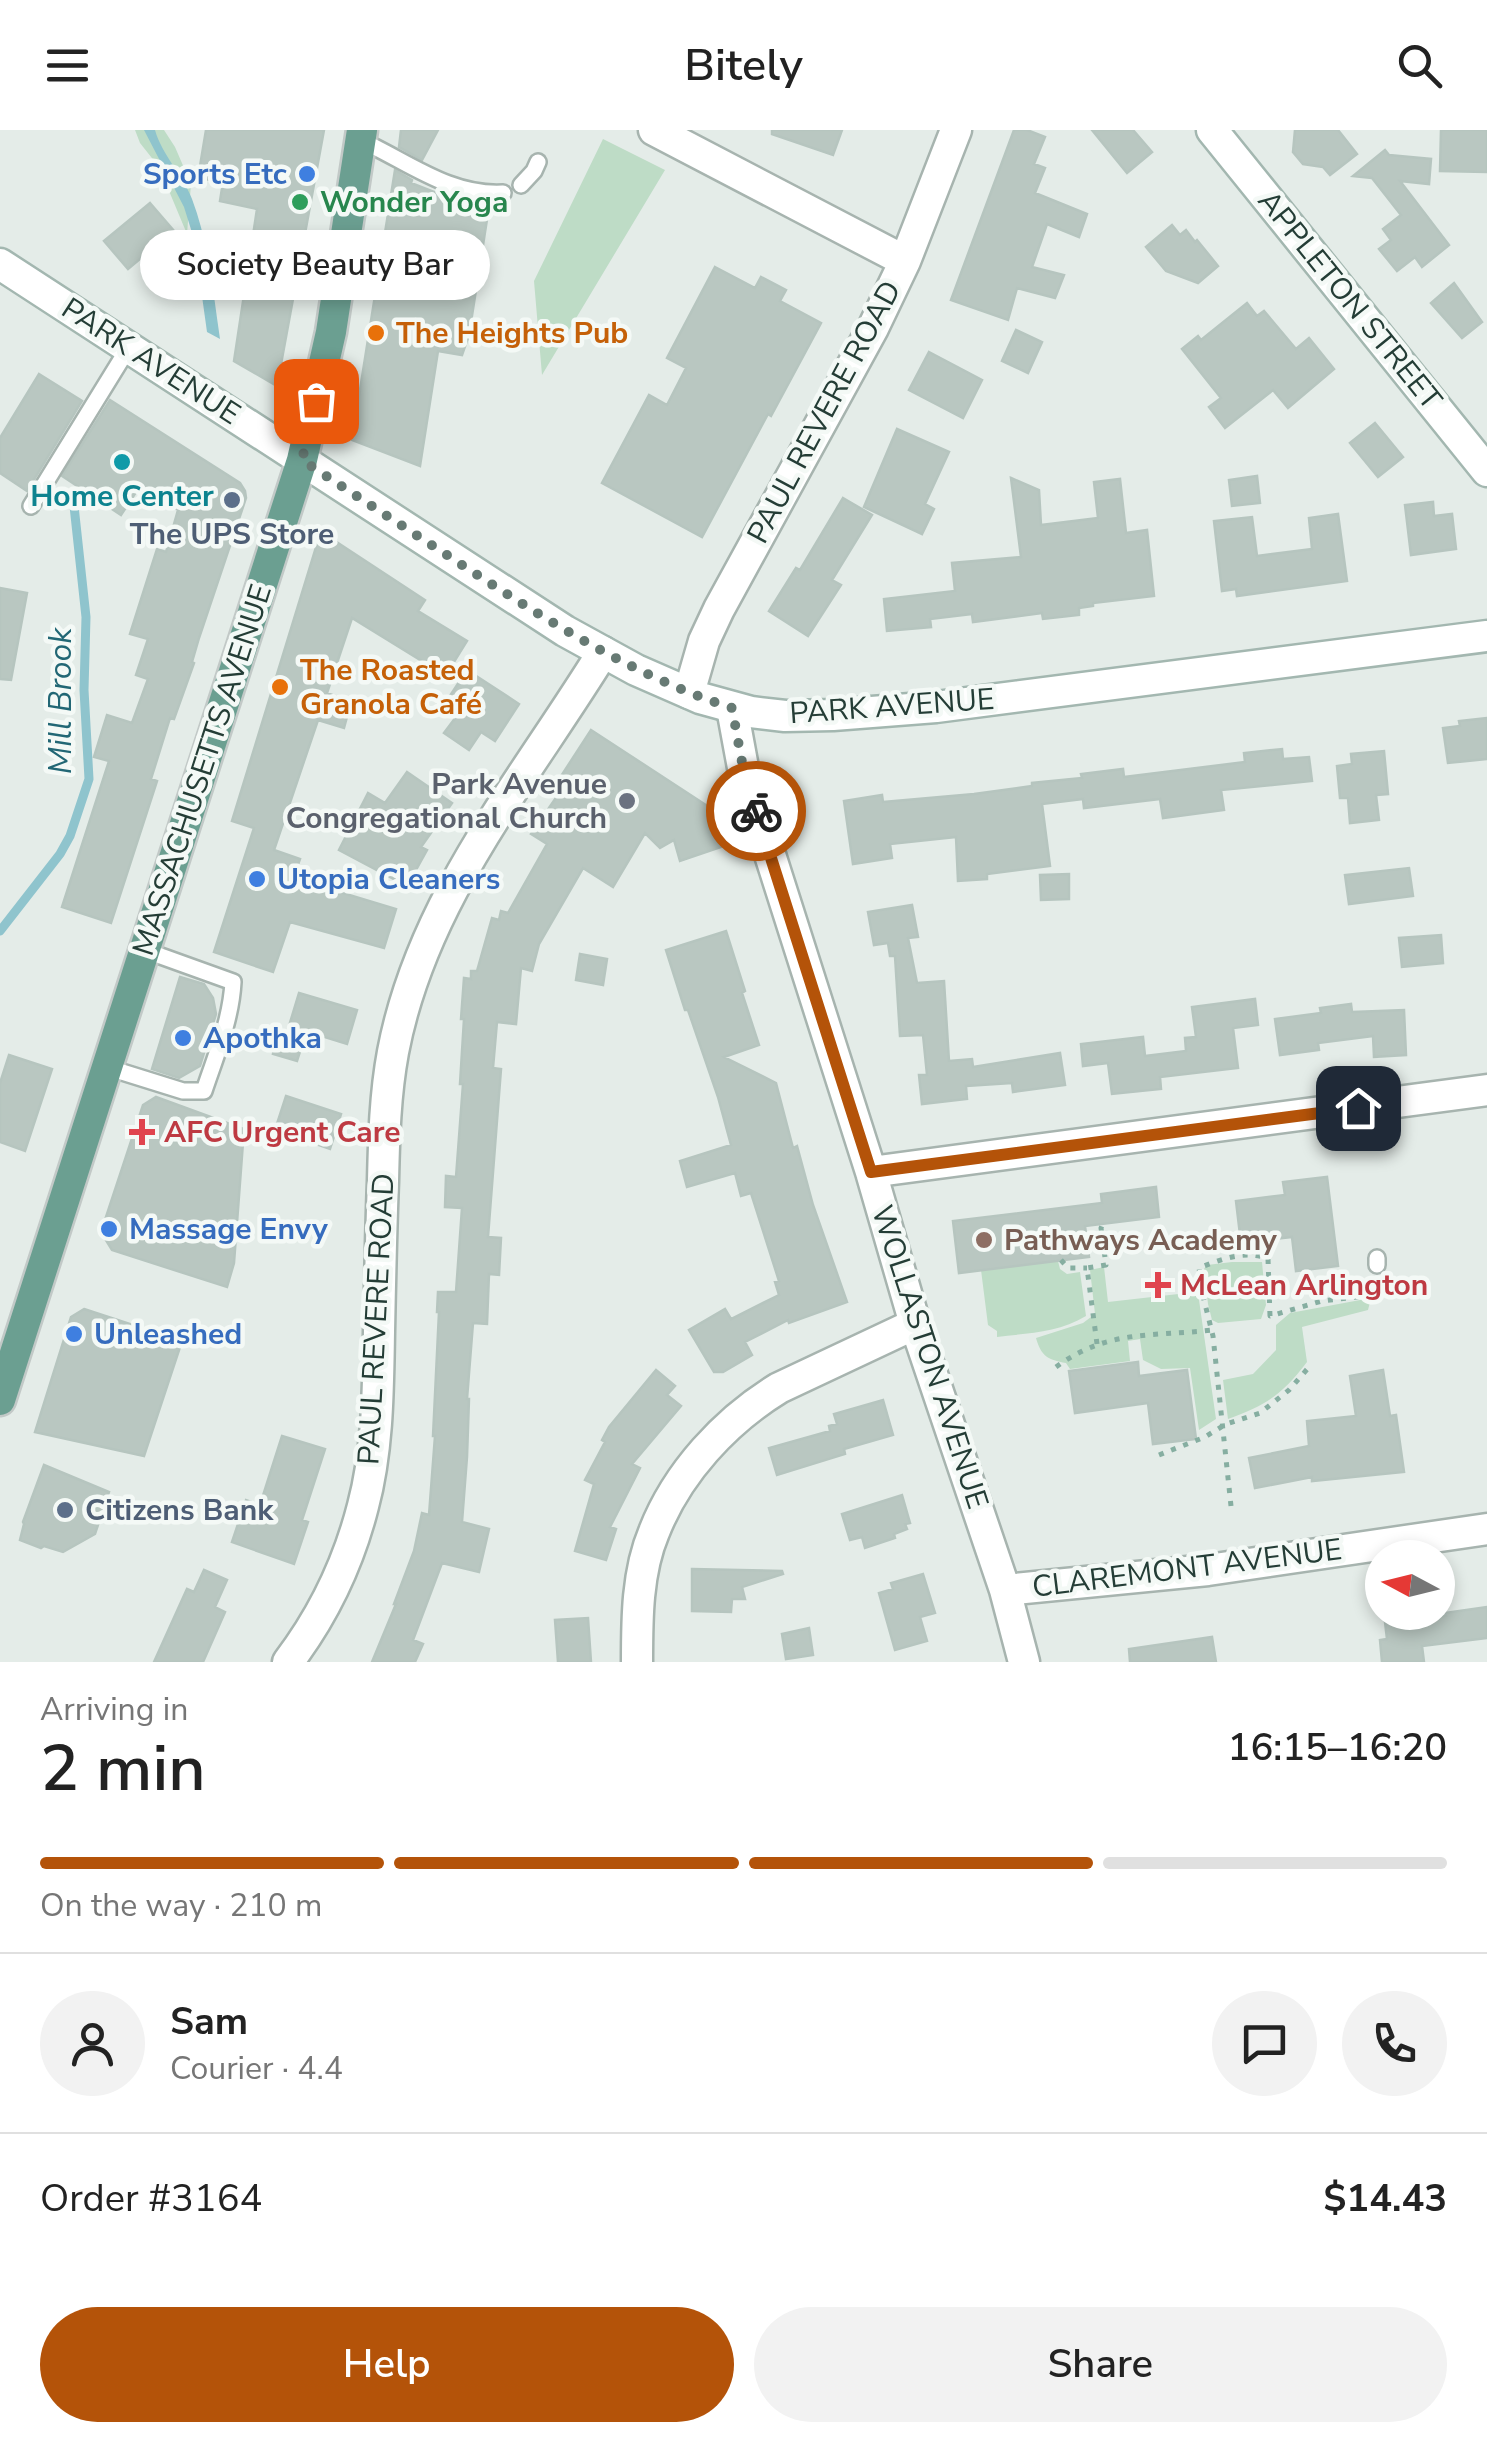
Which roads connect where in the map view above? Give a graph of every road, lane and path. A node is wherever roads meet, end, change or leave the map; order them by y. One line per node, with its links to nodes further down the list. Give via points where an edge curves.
1 (654, 130): 8 (street)
2 (956, 130): 8 (street, PAUL REVERE ROAD)
3 (1212, 130): 12 (street, APPLETON STREET)
4 (361, 135): 7 (lane, via 454,187); 11 (main road, MASSACHUSETTS AVENUE, via 331,332)
5 (538, 162): 6 (lane)
6 (522, 185)
7 (502, 193)
8 (906, 262): 16 (street, PAUL REVERE ROAD, via 719,609)
9 (0, 264): 10 (street, PARK AVENUE)
10 (129, 347): 11 (street, PARK AVENUE); 13 (lane)
11 (302, 460): 15 (street, PARK AVENUE); 18 (main road, MASSACHUSETTS AVENUE)
12 (1487, 471)
13 (32, 506)
14 (1487, 636): 17 (street, PARK AVENUE, via 889,711 785,716)
15 (603, 652): 16 (street, PARK AVENUE); 37 (street, PAUL REVERE ROAD, via 465,864 406,996 385,1110 374,1447 350,1550)
16 (689, 693): 17 (street, PARK AVENUE)
17 (732, 708): 21 (street, WOLLASTON AVENUE, via 744,773)
18 (144, 950): 19 (main road, MASSACHUSETTS AVENUE); 19 (lane, via 233,982 220,1043 204,1090 183,1091)
19 (106, 1067): 31 (main road, MASSACHUSETTS AVENUE)
20 (1487, 1090): 21 (street)
21 (871, 1172): 26 (street, WOLLASTON AVENUE)
22 (1104, 1222): 24 (path, via 1106,1265)
23 (1061, 1260): 24 (path, via 1068,1268)
24 (1088, 1268): 28 (path)
25 (1380, 1290): 27 (path, via 1270,1316 1268,1258 1222,1259 1200,1268)
26 (915, 1324): 36 (street, WOLLASTON AVENUE); 38 (street, via 779,1388 710,1444 653,1534 640,1592)
27 (1212, 1330): 28 (path); 32 (path)
28 (1097, 1344): 30 (path)
29 (1309, 1367): 32 (path, via 1260,1413)
30 (1056, 1368)
31 (0, 1400)
32 (1222, 1427): 33 (path); 34 (path)
33 (1159, 1454)
34 (1230, 1506)
35 (1487, 1528): 36 (street, CLAREMONT AVENUE, via 1208,1570)
36 (1005, 1590): 39 (street, WOLLASTON AVENUE)
37 (288, 1662)
38 (638, 1662)
39 (1024, 1662)

